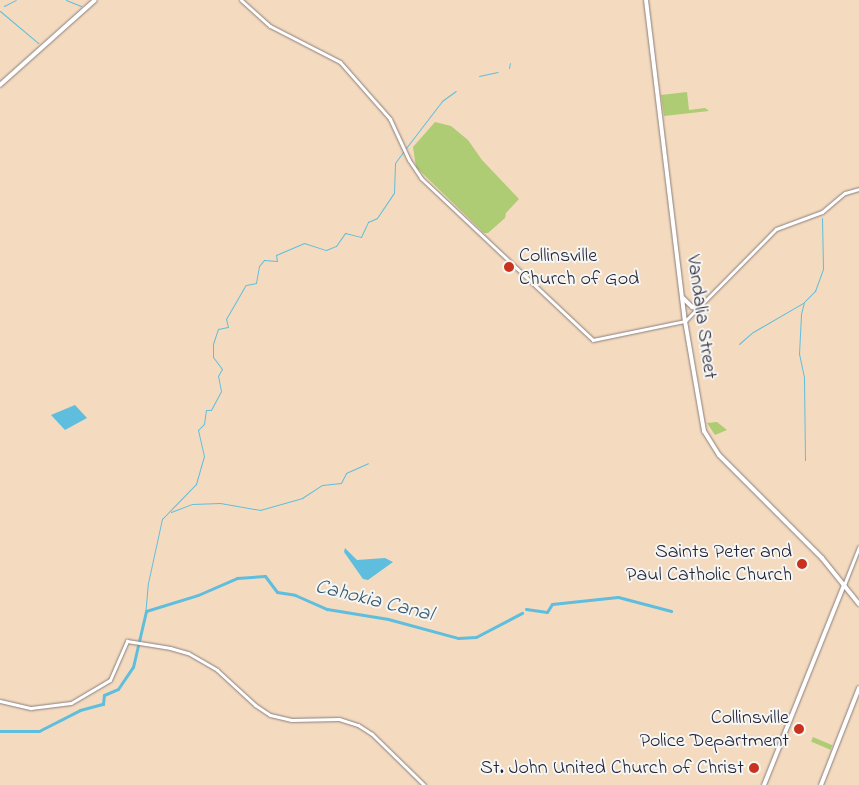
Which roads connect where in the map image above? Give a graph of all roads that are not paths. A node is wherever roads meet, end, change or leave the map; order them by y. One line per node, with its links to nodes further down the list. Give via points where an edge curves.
1 (95, 0): 4 (main road)
2 (241, 0): 8 (street, via 270,26 326,52 347,68 390,119 421,178 593,340)
3 (646, 0): 6 (main road, Vandalia Street)
4 (0, 86)
5 (859, 189): 7 (street, via 845,194 822,212 776,230)
6 (682, 298): 7 (main road, via 692,307); 8 (main road, Vandalia Street)
7 (701, 304): 8 (street)
8 (685, 321): 10 (main road, Vandalia Street, via 701,418 710,442)
9 (859, 547): 10 (street)
10 (844, 585): 11 (main road, Vandalia Street); 15 (main road)
11 (859, 604)
12 (859, 688): 16 (main road)
13 (0, 702): 14 (street, via 43,709 78,700 110,680 127,641 188,653 217,670 257,707 277,718 297,721 334,719 358,725 372,734)
14 (424, 785)
15 (764, 785)
16 (821, 785)

